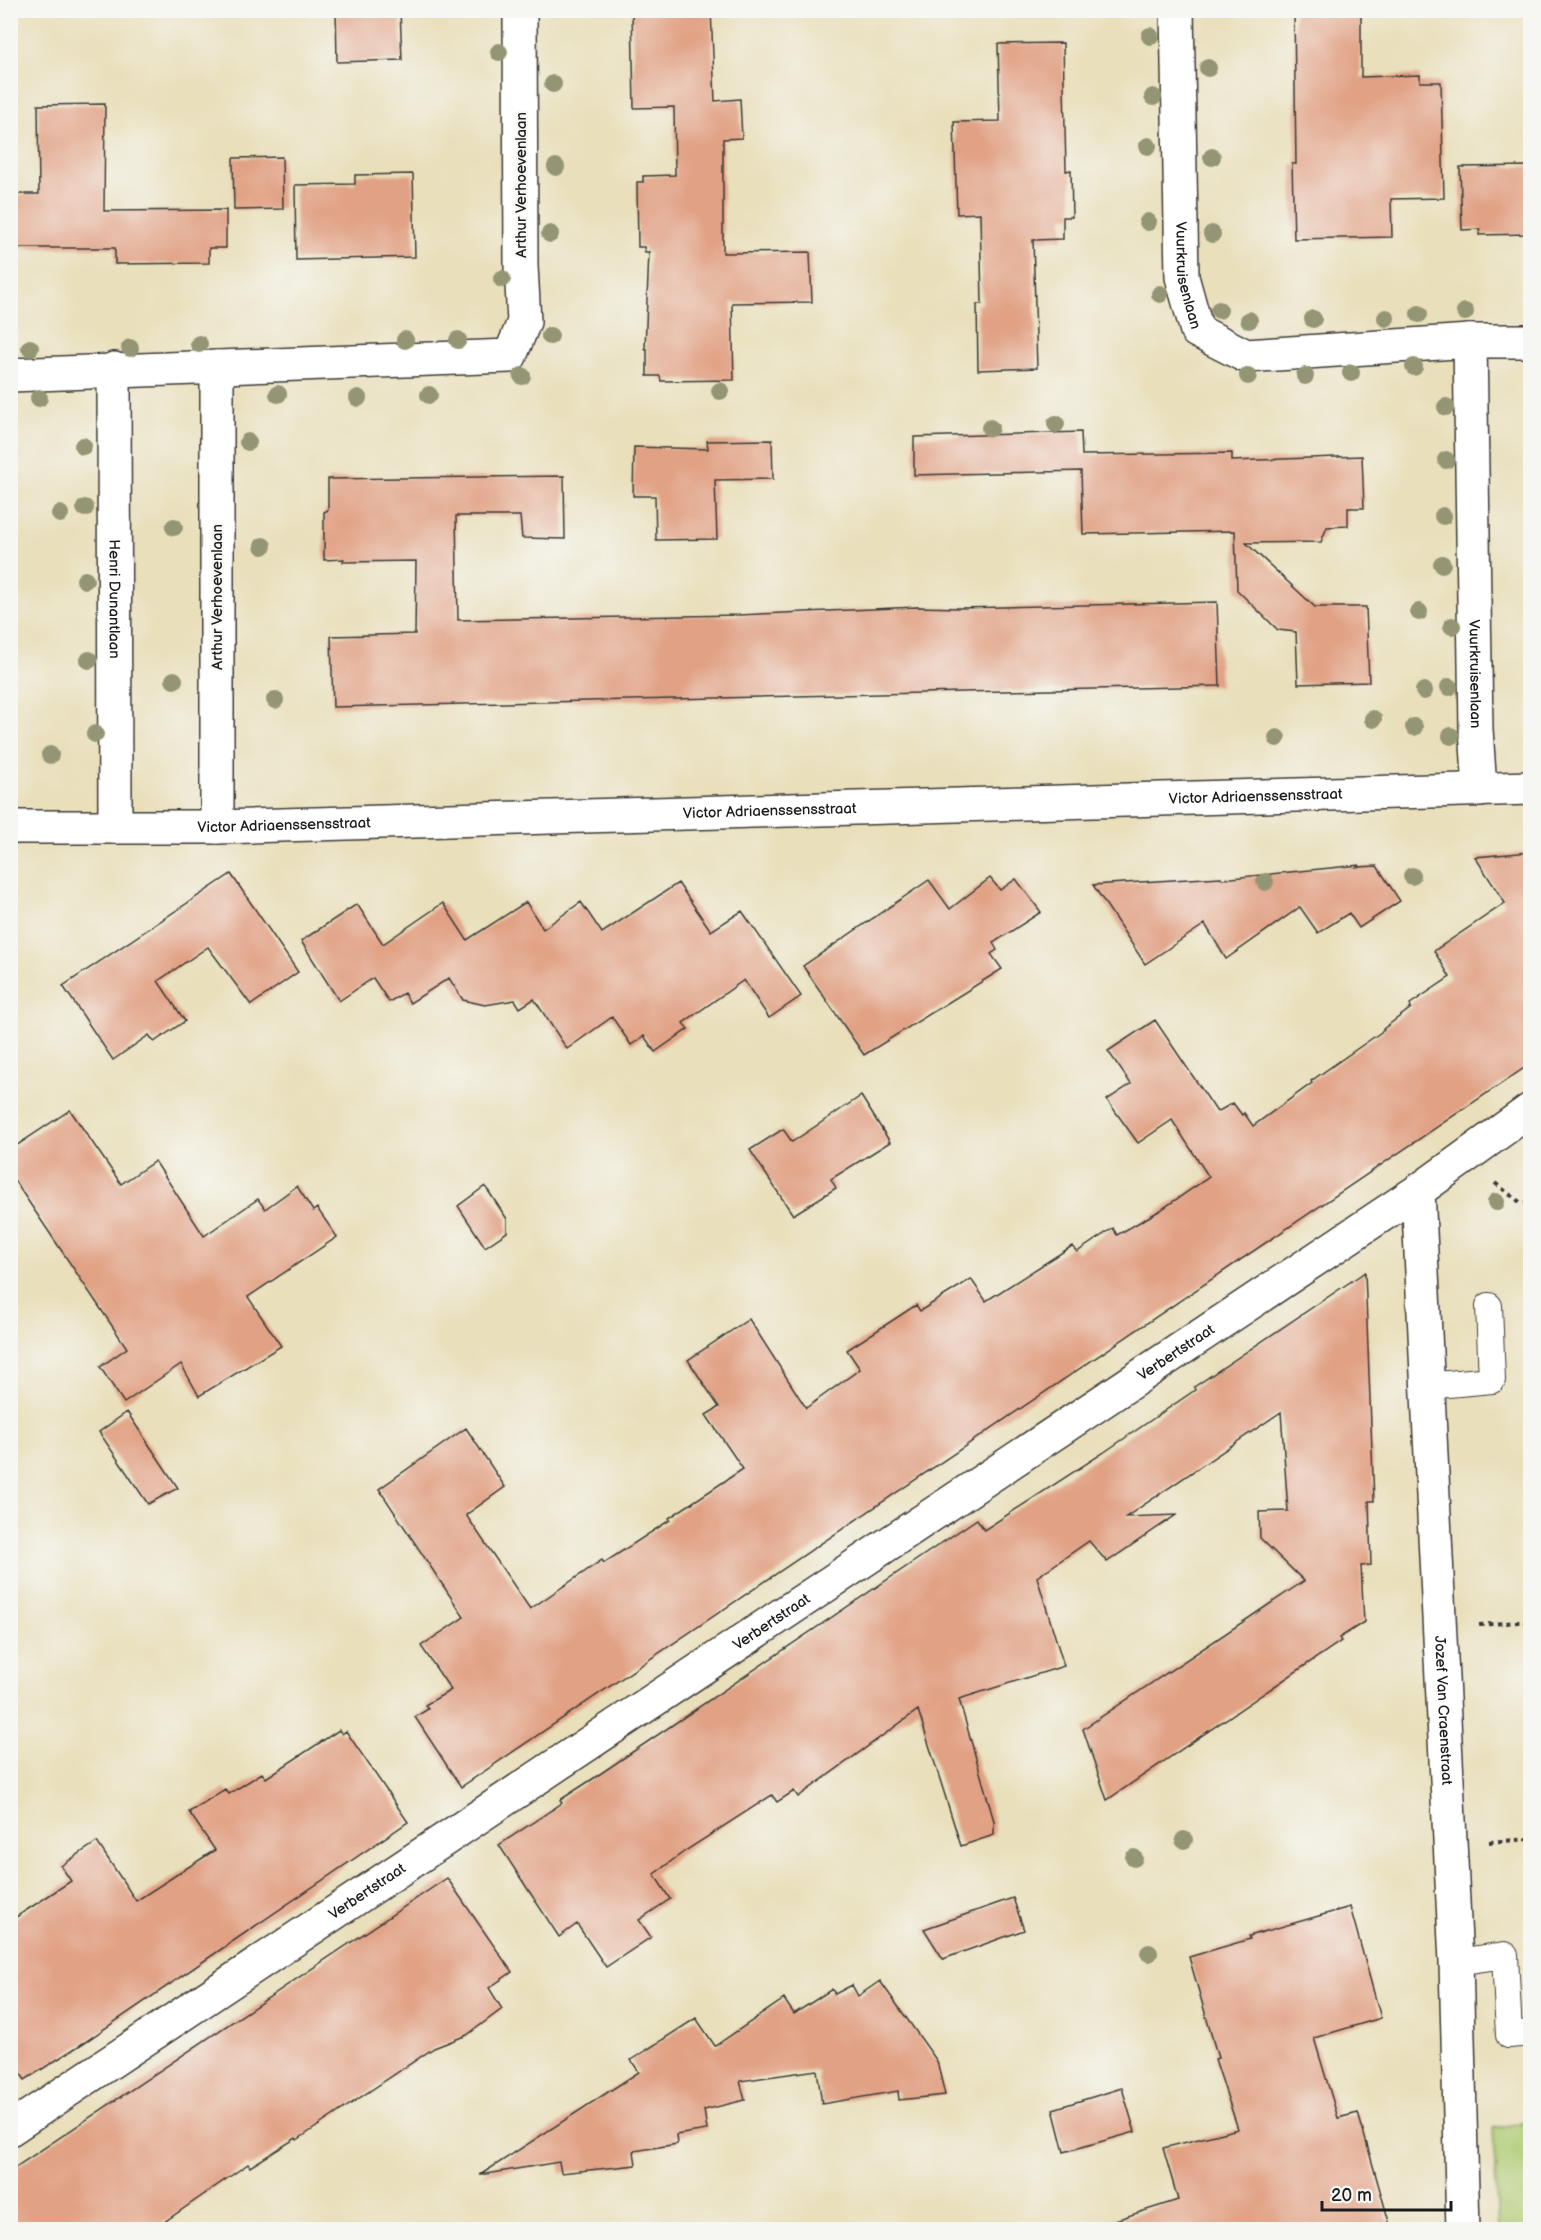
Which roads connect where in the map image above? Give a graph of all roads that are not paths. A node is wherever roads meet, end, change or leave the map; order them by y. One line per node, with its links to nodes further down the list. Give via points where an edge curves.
1 (520, 10): 5 (street, Arthur Verhoevenlaan, via 524,322 510,356)
2 (1177, 10): 3 (street, Vuurkruisenlaan, via 1182,277 1197,331 1246,356)
3 (1470, 341): 4 (street, Vuurkruisenlaan); 9 (street, Vuurkruisenlaan)
4 (1530, 341)
5 (217, 367): 6 (street); 12 (street, Arthur Verhoevenlaan)
6 (114, 369): 7 (street); 11 (street, Henri Dunantlaan)
7 (10, 375)
8 (1530, 788): 9 (street, Victor Adriaenssensstraat)
9 (1480, 790): 12 (street, Victor Adriaenssensstraat)
10 (10, 826): 11 (street, Victor Adriaenssensstraat)
11 (116, 827): 12 (street, Victor Adriaenssensstraat)
12 (217, 827)
13 (1530, 1110): 14 (street, Verbertstraat)
14 (1418, 1191): 16 (street, Jozef Van Craenstraat); 19 (street, Verbertstraat)
15 (1489, 1306): 16 (lane, via 1492,1380)
16 (1426, 1386): 17 (street, Jozef Van Craenstraat)
17 (1456, 1962): 18 (lane, via 1505,1955 1509,2035); 20 (street, Jozef Van Craenstraat)
18 (1530, 2033)
19 (10, 2129)
20 (1463, 2229)

